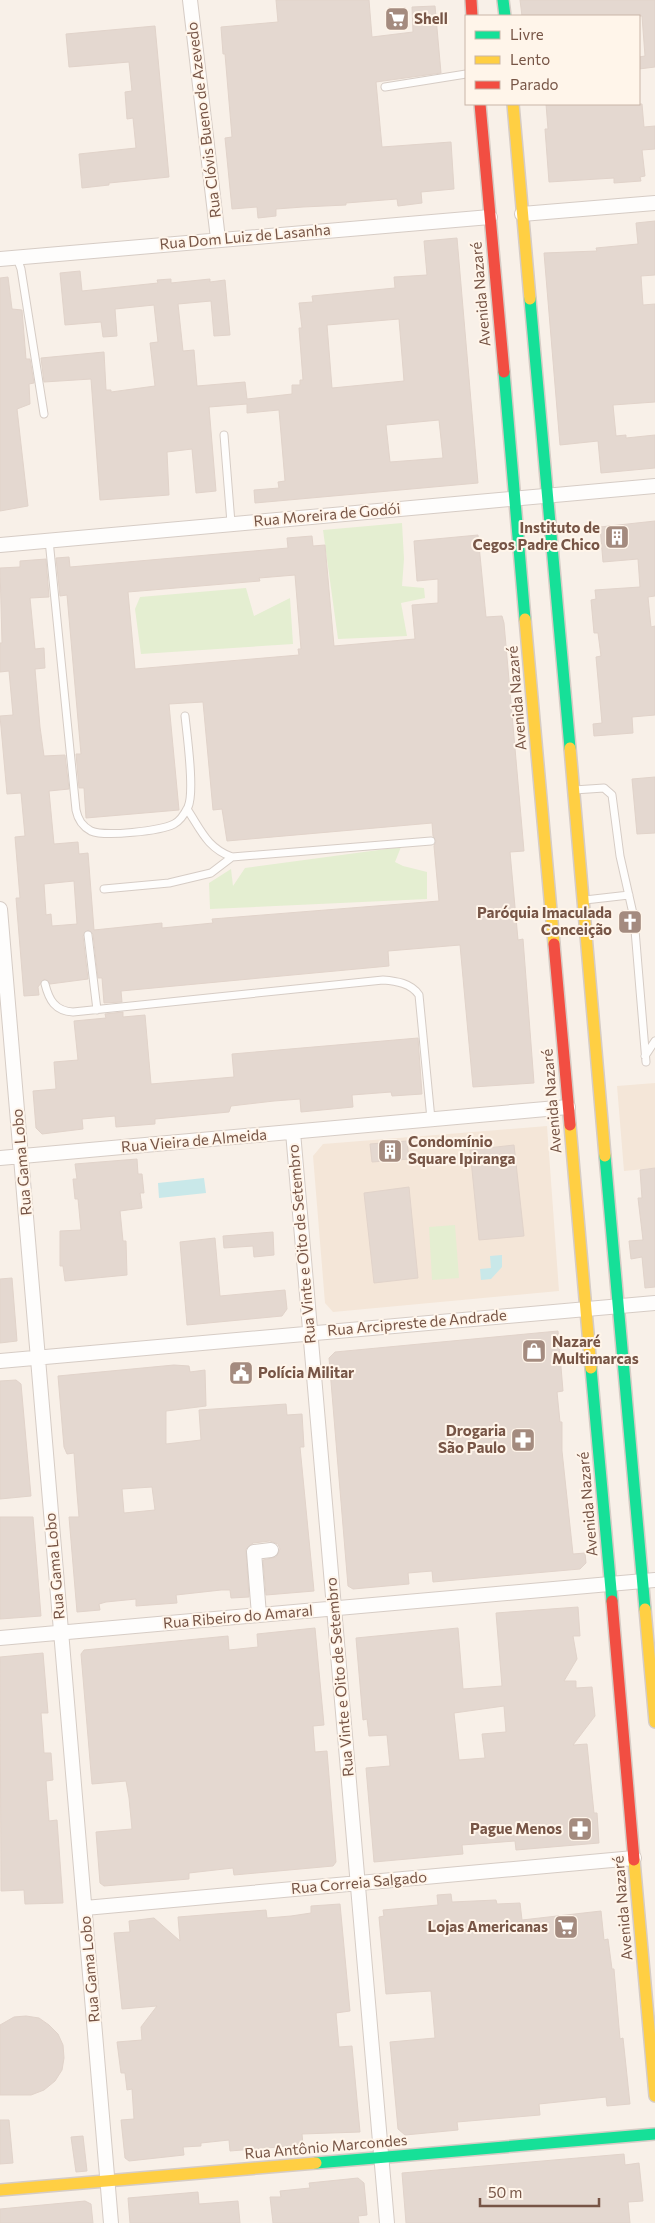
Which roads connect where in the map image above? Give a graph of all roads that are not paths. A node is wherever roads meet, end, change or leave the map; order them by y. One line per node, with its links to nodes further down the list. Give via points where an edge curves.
1 (190, 0): 13 (street, Rua Clóvis Bueno de Azevedo)
2 (470, 0): 4 (main road)
3 (503, 0): 5 (main road)
4 (472, 15)
5 (505, 15)
6 (465, 74): 7 (lane)
7 (385, 87)
8 (480, 105): 12 (main road, Avenida Nazaré)
9 (512, 105): 11 (main road)
10 (655, 203): 11 (street)
11 (522, 214): 19 (main road)
12 (490, 217): 13 (street, Rua Dom Luiz de Lasanha); 20 (main road, Avenida Nazaré)
13 (218, 239): 14 (street, Rua Dom Luiz de Lasanha)
14 (17, 258): 15 (street, Rua Dom Luiz de Lasanha); 16 (lane)
15 (0, 259)
16 (44, 414)
17 (224, 435): 21 (lane)
18 (655, 486): 19 (street, Rua Moreira de Godói)
19 (547, 495): 20 (street, Rua Moreira de Godói); 25 (main road)
20 (514, 498): 21 (street, Rua Moreira de Godói); 38 (main road, Avenida Nazaré)
21 (231, 523): 22 (street, Rua Moreira de Godói)
22 (49, 540): 23 (street, Rua Moreira de Godói); 26 (lane, via 78,819 92,832 103,834 162,829 175,824)
23 (0, 545)
24 (185, 716): 26 (lane, via 191,800)
25 (573, 790): 30 (lane, via 604,788 610,791); 31 (main road)
26 (187, 809): 28 (lane, via 208,844)
27 (430, 841): 28 (lane)
28 (232, 857): 29 (lane, via 211,873 169,883)
29 (104, 890)
30 (629, 895): 31 (lane); 37 (lane, via 636,940 645,1059)
31 (583, 900): 44 (main road)
32 (0, 909): 33 (street, Rua Gama Lobo)
33 (0, 915): 41 (street, Rua Gama Lobo)
34 (88, 935): 36 (lane)
35 (45, 984): 36 (lane, via 52,1003 65,1012)
36 (97, 1010): 39 (lane, via 383,980 404,983 419,995)
37 (655, 1041)
38 (568, 1107): 39 (street, Rua Vieira de Almeida); 45 (main road, Avenida Nazaré)
39 (431, 1119): 40 (street, Rua Vieira de Almeida)
40 (293, 1132): 41 (street, Rua Vieira de Almeida); 46 (street, Rua Vinte e Oito de Setembro)
41 (22, 1156): 42 (street, Rua Vieira de Almeida); 47 (street, Rua Gama Lobo)
42 (0, 1158)
43 (655, 1303): 44 (street, Rua Arcipreste de Andrade)
44 (618, 1305): 45 (street, Rua Arcipreste de Andrade); 50 (main road)
45 (586, 1308): 46 (street, Rua Arcipreste de Andrade); 51 (main road, Avenida Nazaré)
46 (309, 1333): 47 (street, Rua Arcipreste de Andrade); 52 (street, Rua Vinte e Oito de Setembro)
47 (38, 1358): 48 (street, Rua Arcipreste de Andrade); 54 (street, Rua Gama Lobo)
48 (0, 1361)
49 (271, 1550): 53 (street, via 254,1552)
50 (649, 1581): 51 (street, Rua Ribeiro do Amaral); 56 (main road)
51 (610, 1584): 52 (street, Rua Ribeiro do Amaral); 57 (main road, Avenida Nazaré)
52 (334, 1608): 53 (street, Rua Ribeiro do Amaral); 58 (street, Rua Vinte e Oito de Setembro)
53 (259, 1615): 54 (street, Rua Ribeiro do Amaral)
54 (61, 1633): 55 (street, Rua Ribeiro do Amaral); 59 (street, Rua Gama Lobo)
55 (0, 1638)
56 (655, 1722)
57 (634, 1858): 58 (street, Rua Correia Salgado); 60 (main road, Avenida Nazaré)
58 (359, 1882): 59 (street, Rua Correia Salgado); 62 (street, Rua Vinte e Oito de Setembro)
59 (85, 1908): 63 (street, Rua Gama Lobo)
60 (655, 2096)
61 (655, 2134): 62 (main road, Rua Antônio Marcondes)
62 (381, 2156): 63 (main road, Rua Antônio Marcondes); 66 (street, Rua Vinte e Oito de Setembro)
63 (107, 2183): 64 (main road, Rua Antônio Marcondes); 65 (street, Rua Gama Lobo)
64 (0, 2190)
65 (111, 2223)
66 (387, 2223)

